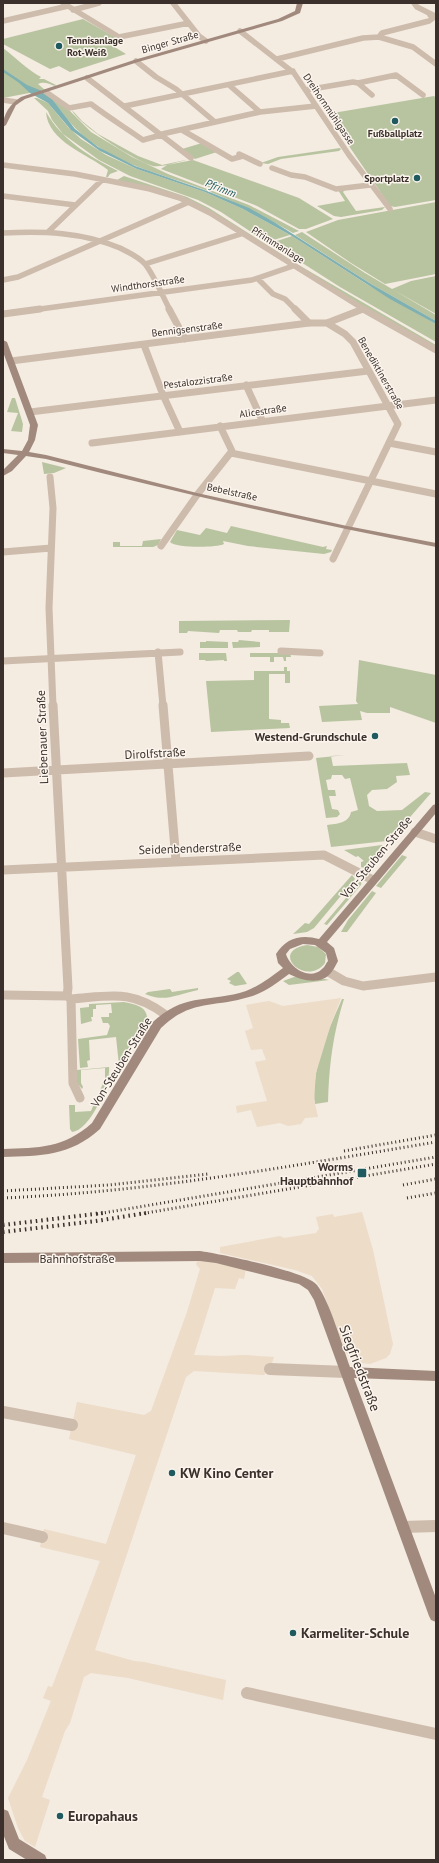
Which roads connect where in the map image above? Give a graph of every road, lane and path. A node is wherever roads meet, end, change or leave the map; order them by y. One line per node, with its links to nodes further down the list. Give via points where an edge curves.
1 (99, 3): 6 (street)
2 (173, 3): 12 (street)
3 (300, 3): 13 (street, Binger Straße, via 300,10 292,15)
4 (414, 3): 8 (street)
5 (66, 5): 6 (street); 10 (street)
6 (73, 10): 12 (street, via 119,37)
7 (3, 15): 10 (street)
8 (430, 15): 9 (street); 14 (street, via 433,18 431,20 382,33)
9 (436, 16)
10 (10, 20): 11 (street)
11 (3, 21)
12 (189, 23): 15 (street)
13 (240, 32): 15 (street, Binger Straße); 16 (street, Dreihornmühlgasse)
14 (379, 37): 16 (street, via 363,38); 18 (street, via 413,47)
15 (206, 41): 17 (street, Binger Straße)
16 (277, 59): 19 (street, Dreihornmühlgasse)
17 (136, 61): 20 (street, Binger Straße); 25 (street)
18 (436, 64)
19 (293, 71): 22 (street); 23 (street, Dreihornmühlgasse)
20 (87, 78): 24 (street, Binger Straße); 30 (street)
21 (358, 83): 23 (street, via 346,82); 26 (street); 27 (street, via 396,76)
22 (229, 85): 25 (street); 32 (street)
23 (306, 90): 31 (street, Dreihornmühlgasse)
24 (46, 92): 29 (street, Binger Straße); 36 (street, via 69,108 91,104 143,140)
25 (183, 94): 30 (street); 33 (street)
26 (372, 95)
27 (422, 95)
28 (3, 100): 29 (street)
29 (16, 102): 34 (street)
30 (125, 106): 36 (street)
31 (316, 106): 32 (street); 42 (street, Dreihornmühlgasse)
32 (260, 112): 33 (street)
33 (215, 122): 35 (street)
34 (3, 125)
35 (182, 130): 36 (street); 38 (street, via 232,159 243,156)
36 (162, 135): 37 (street)
37 (191, 158)
38 (260, 164)
39 (3, 165): 41 (street, Pfrimmanlage)
40 (272, 168): 42 (street, via 331,188)
41 (102, 180): 44 (street, Pfrimmanlage, via 158,191); 45 (street)
42 (370, 185): 46 (street, Dreihornmühlgasse)
43 (3, 196): 45 (street)
44 (189, 202): 49 (street, Pfrimmanlage); 50 (street)
45 (75, 205): 48 (street)
46 (390, 209)
47 (3, 232): 48 (street)
48 (48, 232): 50 (street)
49 (241, 234): 51 (street); 52 (street, Pfrimmanlage)
50 (100, 240): 51 (street, via 129,252); 54 (street, via 18,277)
51 (144, 264): 55 (street)
52 (293, 266): 53 (street, Windthorststraße); 56 (street, Pfrimmanlage)
53 (258, 279): 55 (street, Windthorststraße); 58 (street, via 273,294 285,299)
54 (3, 280)
55 (161, 293): 57 (street, Windthorststraße); 60 (street)
56 (363, 309): 59 (street, Bennigsenstraße); 63 (street, Pfrimmanlage)
57 (3, 314)
58 (309, 323): 59 (street, Bennigsenstraße); 60 (street, Bennigsenstraße)
59 (326, 323): 65 (street, Benediktinerstraße, via 348,336)
60 (185, 339): 62 (street, Bennigsenstraße)
61 (3, 342): 64 (street)
62 (144, 345): 64 (street, Bennigsenstraße); 67 (street)
63 (436, 350)
64 (11, 361): 70 (street)
65 (368, 371): 66 (street, Pestalozzistraße); 69 (street, Benediktinerstraße)
66 (246, 385): 67 (street, Pestalozzistraße); 71 (street)
67 (163, 396): 70 (street, Pestalozzistraße); 73 (street)
68 (436, 400): 69 (street, Alicestraße)
69 (388, 405): 71 (street, Alicestraße); 75 (street, Benediktinerstraße, via 398,424)
70 (30, 412): 78 (street, via 34,434)
71 (262, 420): 72 (street, Alicestraße)
72 (220, 426): 73 (street, Alicestraße); 79 (street)
73 (180, 432): 74 (street, Alicestraße)
74 (92, 442)
75 (389, 443): 77 (street); 82 (street, Benediktinerstraße)
76 (3, 451): 78 (street, Bebelstraße)
77 (436, 452)
78 (24, 453): 80 (street, via 17,463); 84 (street, Bebelstraße)
79 (231, 453): 82 (street); 84 (street)
80 (3, 474)
81 (50, 477): 88 (street, Liebenauer Straße, via 53,508)
82 (370, 482): 83 (street); 85 (street, Benediktinerstraße)
83 (436, 494)
84 (197, 495): 85 (street, Bebelstraße); 87 (street)
85 (347, 528): 86 (street, Bebelstraße); 90 (street, Benediktinerstraße)
86 (436, 545)
87 (161, 546)
88 (51, 548): 89 (street); 95 (street, Liebenauer Straße)
89 (3, 552)
90 (333, 559)
91 (281, 651): 94 (street)
92 (158, 652): 93 (street); 95 (street); 98 (street)
93 (180, 652)
94 (320, 653)
95 (50, 658): 96 (street); 99 (street, Liebenauer Straße)
96 (3, 661)
97 (309, 756): 98 (street, Dirolfstraße)
98 (167, 765): 99 (street, Dirolfstraße); 104 (street)
99 (56, 771): 100 (street, Dirolfstraße); 105 (street, Liebenauer Straße)
100 (3, 773)
101 (436, 807): 102 (street, Von-Steuben-Straße)
102 (414, 832): 103 (street); 107 (street, Von-Steuben-Straße)
103 (436, 839)
104 (176, 860): 105 (street, Seidenbenderstraße); 107 (street, Seidenbenderstraße, via 324,855)
105 (61, 866): 106 (street, Seidenbenderstraße); 113 (street, Liebenauer Straße)
106 (3, 870)
107 (373, 880): 108 (street, Von-Steuben-Straße)
108 (321, 943): 109 (street, via 302,940 290,945 282,957); 110 (street, via 332,954 332,965)
109 (288, 970): 110 (street, via 301,976 320,975); 114 (street, Von-Steuben-Straße, via 249,994 185,1005)
110 (327, 971): 111 (street, via 344,981 363,986)
111 (436, 977)
112 (3, 995): 113 (street)
113 (69, 998): 114 (street, via 130,997 145,1002); 115 (street, Liebenauer Straße, via 73,1084)
114 (166, 1015): 116 (street, Von-Steuben-Straße, via 96,1126 84,1137 69,1146 49,1151)
115 (80, 1098)
116 (3, 1154)
117 (151, 1257): 118 (street, Bahnhofstraße); 120 (street, Siegfriedstraße, via 216,1258 302,1280 312,1287 319,1299)
118 (3, 1258)
119 (270, 1369): 120 (street)
120 (346, 1372): 121 (street); 125 (street, Siegfriedstraße)
121 (436, 1376)
122 (3, 1412): 123 (street)
123 (72, 1425)
124 (436, 1526): 125 (street)
125 (403, 1527): 128 (street, Siegfriedstraße)
126 (3, 1528): 127 (street)
127 (42, 1537)
128 (436, 1616)
129 (247, 1693): 130 (street)
130 (436, 1734)
131 (3, 1816): 132 (street, via 14,1844)
132 (40, 1860)

